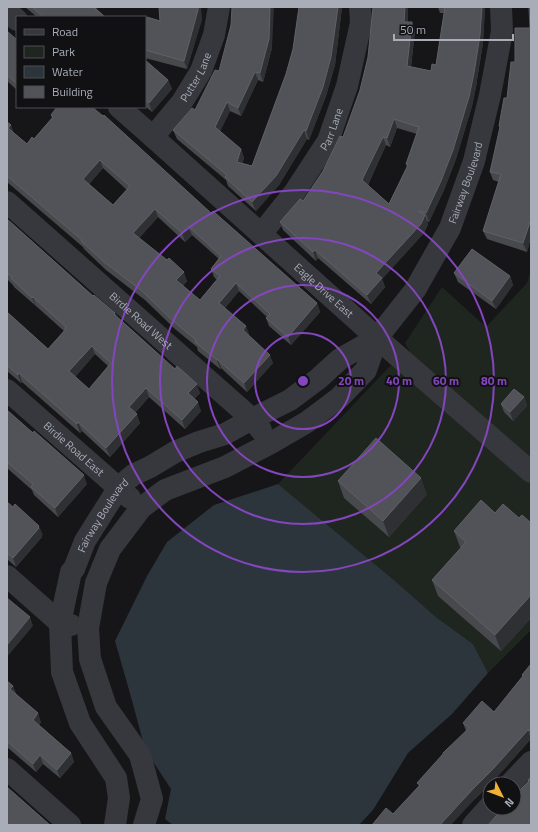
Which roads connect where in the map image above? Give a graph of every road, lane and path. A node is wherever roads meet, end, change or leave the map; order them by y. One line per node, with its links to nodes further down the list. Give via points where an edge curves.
1 (219, 7): 7 (street, Putter Lane, via 214,35 201,71 182,102)
2 (360, 7): 9 (street, Parr Lane, via 361,23 347,86 328,141 294,193)
3 (502, 7): 10 (street, Fairway Boulevard, via 502,31 490,95 474,161 450,228 415,290)
4 (7, 11): 5 (street)
5 (16, 19)
6 (120, 108): 7 (street, Eagle Drive East)
7 (153, 137): 9 (street, Eagle Drive East)
8 (7, 202): 12 (street, Birdie Road West)
9 (260, 234): 10 (street, Eagle Drive East)
10 (378, 338): 12 (street, Fairway Boulevard, via 340,359 290,400); 13 (street, Fairway Boulevard, via 366,370 339,398); 14 (street, Eagle Drive East)
11 (7, 390): 15 (street, Birdie Road East)
12 (252, 419): 13 (street, Birdie Road West); 15 (street, Fairway Boulevard, via 225,434 175,452 132,475)
13 (271, 444): 16 (street, Fairway Boulevard, via 166,490)
14 (531, 472)
15 (119, 487): 16 (street, Birdie Road East); 18 (street, Fairway Boulevard, via 85,541 71,572)
16 (141, 508): 19 (street, Fairway Boulevard, via 110,549 96,583)
17 (7, 576): 18 (street)
18 (60, 623): 19 (street); 25 (street, Fairway Boulevard, via 62,672 80,723 116,778 119,798)
19 (88, 628): 26 (street, Fairway Boulevard, via 90,659 106,707 140,755 152,799)
20 (531, 762): 22 (street)
21 (7, 769): 24 (street)
22 (518, 776)
23 (482, 815): 27 (street)
24 (70, 825)
25 (115, 825)
26 (144, 825)
27 (473, 825)

